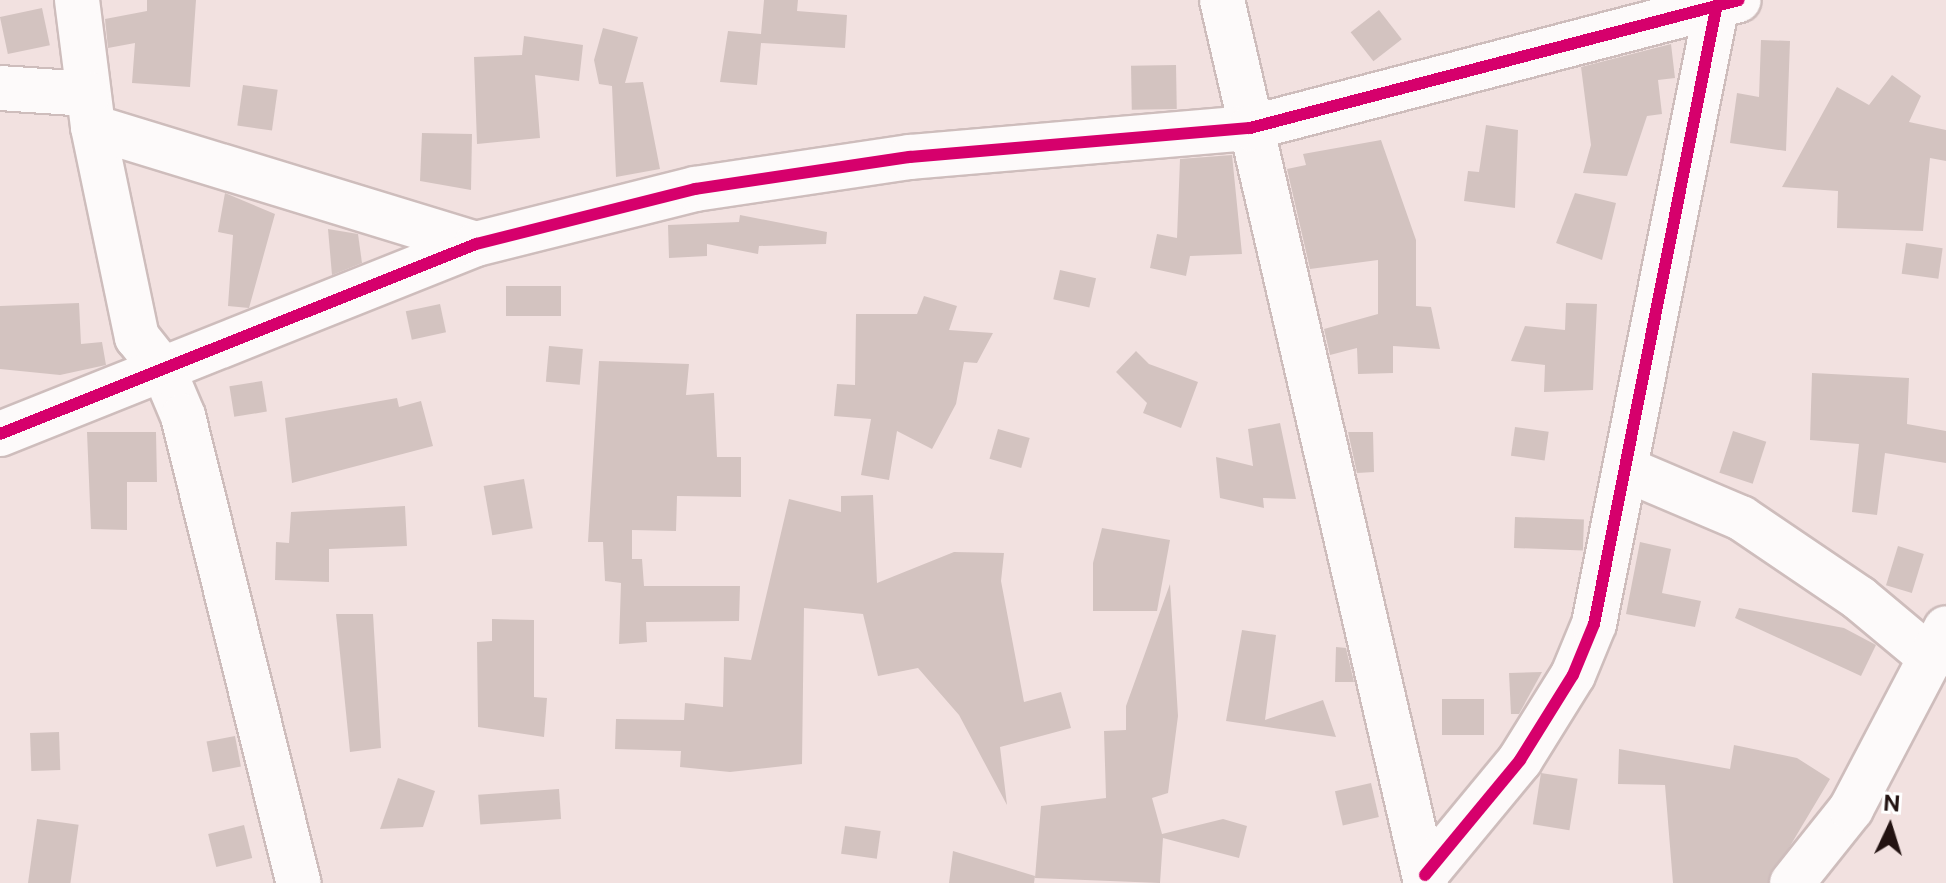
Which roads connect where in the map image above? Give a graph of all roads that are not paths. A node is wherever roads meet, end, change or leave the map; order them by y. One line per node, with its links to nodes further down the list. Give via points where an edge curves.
1 (77, 0): 5 (street)
2 (1222, 0): 6 (street)
3 (1728, 4): 6 (street); 10 (street)
4 (0, 88): 5 (street)
5 (91, 111): 7 (street); 8 (street, via 137,337)
6 (1250, 128): 7 (street, via 910,157 741,182); 12 (street)
7 (476, 244): 8 (street)
8 (164, 371): 9 (street); 13 (street, via 183,416)
9 (0, 434)
10 (1628, 470): 11 (street, via 1741,518 1859,598); 12 (street, via 1594,624 1573,675 1520,760)
11 (1939, 644): 14 (street, via 1851,809)
12 (1425, 879)
13 (299, 883)
14 (1792, 883)

